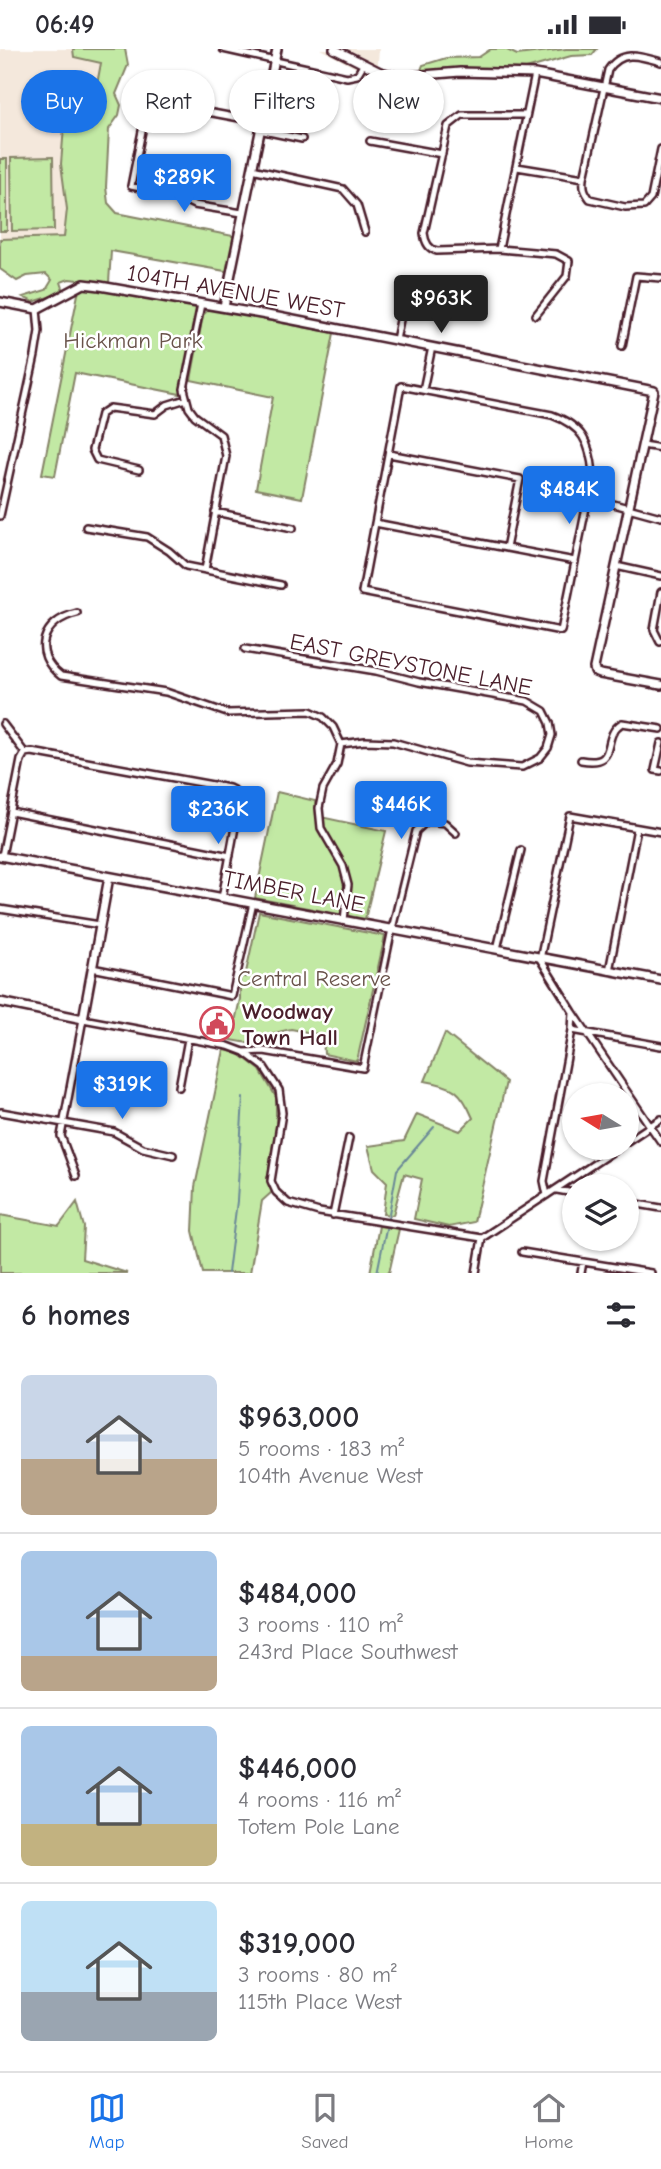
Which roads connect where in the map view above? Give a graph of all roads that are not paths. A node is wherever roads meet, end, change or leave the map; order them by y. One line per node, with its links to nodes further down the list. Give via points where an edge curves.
1 (223, 49): 4 (street)
2 (277, 49): 4 (street)
3 (334, 49): 6 (street)
4 (275, 59): 6 (street, via 347,77); 7 (street)
5 (661, 62): 9 (street, via 636,55 621,57 608,70)
6 (361, 68): 8 (street, via 399,77)
7 (273, 70)
8 (535, 73): 9 (street); 11 (street)
9 (603, 87): 10 (street); 21 (street)
10 (661, 98)
11 (526, 115): 18 (street, via 462,115 448,127); 19 (street)
12 (229, 119): 22 (street, via 148,101 131,186 174,195 194,205)
13 (259, 133): 20 (street)
14 (283, 133): 15 (street)
15 (302, 139)
16 (369, 141): 18 (street)
17 (661, 149): 21 (street, via 651,198 644,206 590,199)
18 (442, 154): 24 (street, via 424,233 427,245 437,251)
19 (517, 167): 21 (street); 24 (street)
20 (252, 169): 22 (street); 23 (street, via 343,189 357,205)
21 (584, 178)
22 (242, 213): 28 (street)
23 (365, 232)
24 (499, 249): 31 (street, via 556,254 569,261 568,276)
25 (661, 278): 33 (street, via 636,276)
26 (0, 302): 29 (street)
27 (201, 304): 28 (street, 104TH AVENUE WEST); 29 (street, 104TH AVENUE WEST, via 84,284); 37 (street, via 184,389)
28 (224, 307): 32 (street, 104TH AVENUE WEST)
29 (37, 309): 45 (street, via 35,356)
30 (401, 315): 32 (street)
31 (536, 315)
32 (396, 340): 34 (street, 104TH AVENUE WEST)
33 (622, 346)
34 (432, 347): 35 (street); 36 (street, 104TH AVENUE WEST)
35 (423, 390): 40 (street, via 401,386); 42 (street, via 567,421 585,440 591,455)
36 (657, 391): 38 (street)
37 (186, 399): 41 (street, via 155,414 110,408 101,414 92,450 97,460); 44 (street, via 195,415 221,435 224,444 226,456)
38 (642, 445): 39 (street); 43 (street)
39 (661, 448)
40 (388, 454): 47 (street); 50 (street, via 520,479)
41 (139, 470)
42 (588, 497): 43 (street); 51 (street)
43 (628, 509): 46 (street); 52 (street)
44 (215, 512): 49 (street); 53 (street)
45 (0, 516)
46 (661, 517)
47 (375, 523): 50 (street); 51 (street, via 362,592 561,631)
48 (86, 527): 53 (street, via 147,537 186,566)
49 (293, 528)
50 (506, 548): 51 (street)
51 (575, 561)
52 (616, 566): 54 (street); 60 (street, via 595,672)
53 (205, 570): 55 (street)
54 (661, 576)
55 (281, 585)
56 (661, 592): 58 (street, via 654,630)
57 (77, 613): 64 (street, via 62,617 46,633 43,644 51,669 61,676 166,692 227,713 310,711 333,727)
58 (660, 642)
59 (244, 649): 64 (street, EAST GREYSTONE LANE, via 527,701 544,711 552,735 540,758 522,767 467,763 393,742)
60 (661, 685)
61 (3, 724): 65 (street)
62 (661, 729): 66 (street, via 622,723 614,730 603,760)
63 (661, 743): 67 (street, via 655,770)
64 (341, 744): 79 (street, via 320,808 321,828 348,885)
65 (25, 753): 68 (street); 74 (street, via 235,791 240,800)
66 (581, 760)
67 (661, 771)
68 (11, 812): 73 (street); 74 (street)
69 (637, 828): 70 (street); 83 (street, via 570,816); 85 (street)
70 (661, 832)
71 (456, 834): 81 (street, via 445,823 427,821 416,831)
72 (521, 850): 82 (street)
73 (1, 856): 75 (street, TIMBER LANE)
74 (230, 856): 76 (street)
75 (109, 877): 76 (street, TIMBER LANE); 80 (street)
76 (222, 898): 77 (street, TIMBER LANE)
77 (253, 903): 79 (street, TIMBER LANE); 84 (street, via 232,996)
78 (0, 909): 80 (street)
79 (344, 920): 81 (street, TIMBER LANE)
80 (100, 925): 84 (street)
81 (392, 929): 82 (street, TIMBER LANE); 94 (street, via 363,1069 264,1051)
82 (497, 949): 83 (street, TIMBER LANE)
83 (540, 959): 85 (street, TIMBER LANE); 88 (street)
84 (92, 968): 89 (street)
85 (608, 971): 86 (street, TIMBER LANE)
86 (661, 980)
87 (0, 1002): 89 (street)
88 (573, 1012): 90 (street); 91 (street)
89 (83, 1019): 92 (street); 98 (street)
90 (572, 1030): 91 (street); 108 (street, via 544,1181)
91 (586, 1032): 93 (street); 99 (street)
92 (188, 1039): 94 (street); 95 (street)
93 (661, 1046)
94 (244, 1052): 111 (street, via 264,1067 279,1090 282,1113 274,1187 295,1206)
95 (178, 1087)
96 (1, 1112): 98 (street)
97 (661, 1119): 99 (street)
98 (63, 1124): 103 (street, via 114,1132 143,1148); 105 (street, via 63,1145)
99 (650, 1126): 100 (street); 102 (street)
100 (639, 1133)
101 (349, 1139): 111 (street)
102 (661, 1142)
103 (173, 1156)
104 (600, 1160): 106 (street)
105 (76, 1176)
106 (556, 1190): 107 (street); 108 (street)
107 (562, 1191)
108 (547, 1195): 112 (street)
109 (639, 1204): 110 (street)
110 (661, 1208)
111 (333, 1215): 112 (street)
112 (482, 1238): 116 (street)
113 (522, 1252): 114 (street)
114 (583, 1262): 115 (street); 117 (street)
115 (624, 1271): 118 (street)
116 (476, 1273)
117 (581, 1273)
118 (651, 1273)

